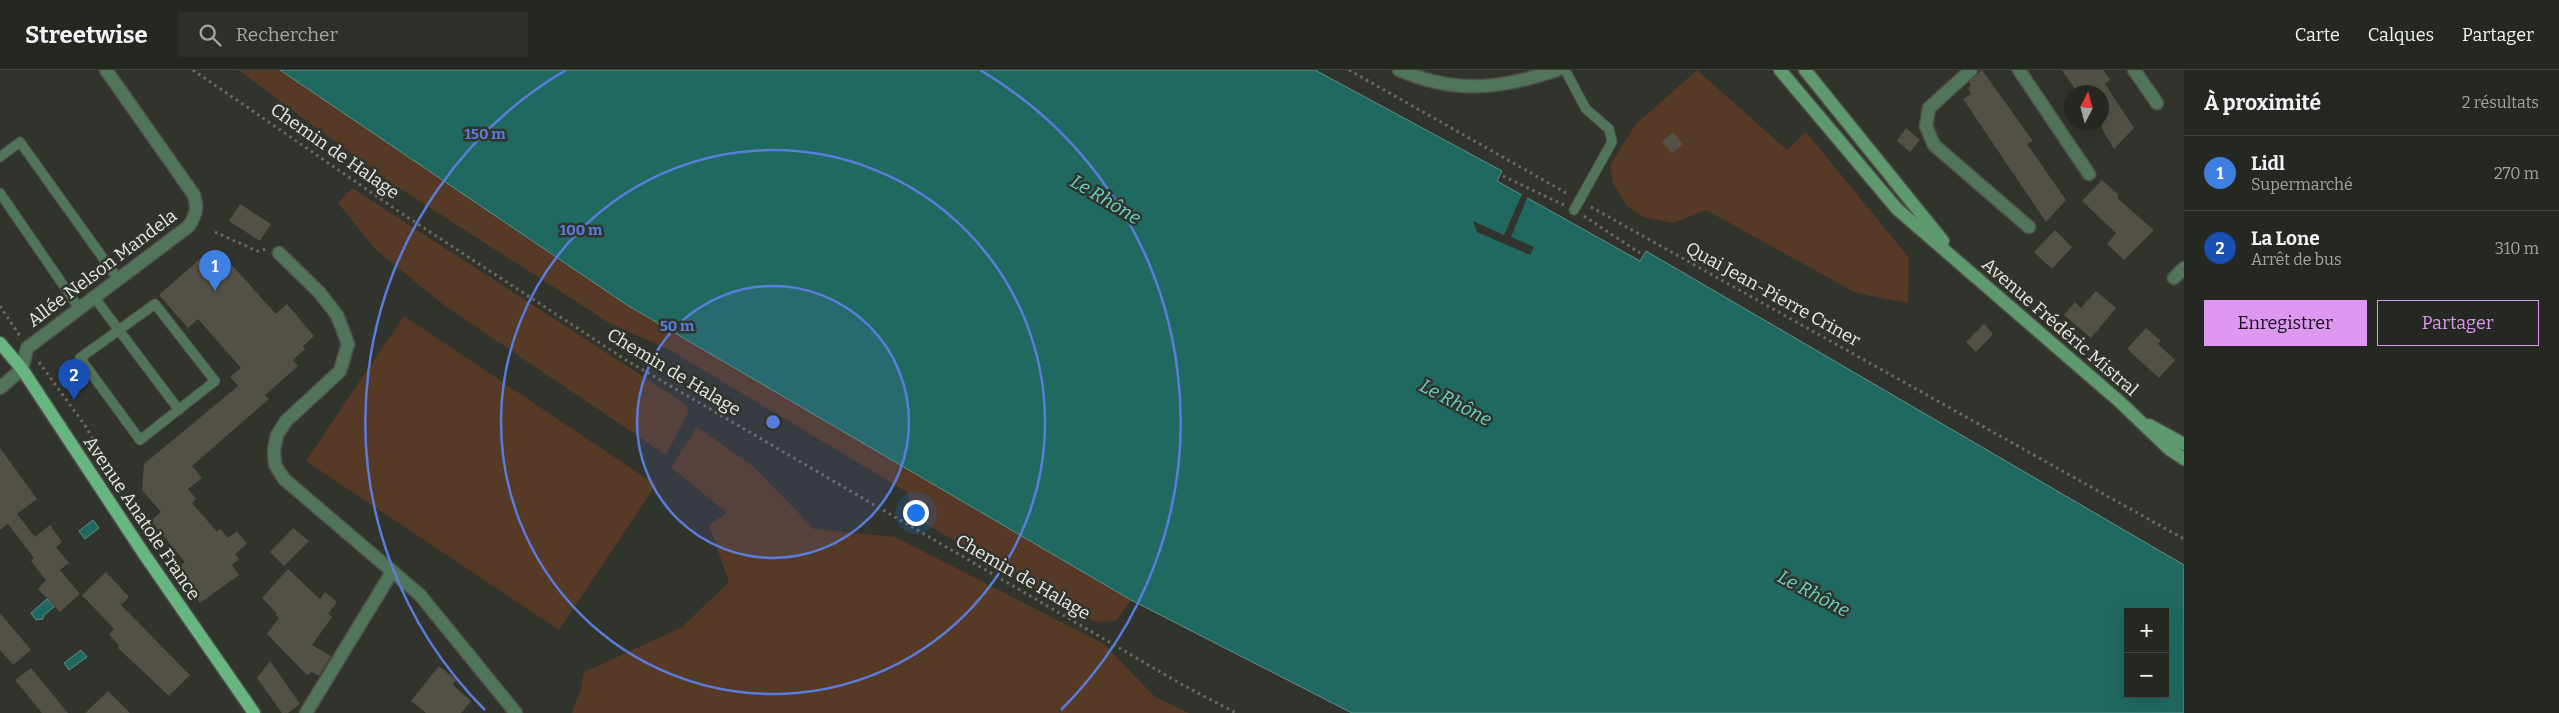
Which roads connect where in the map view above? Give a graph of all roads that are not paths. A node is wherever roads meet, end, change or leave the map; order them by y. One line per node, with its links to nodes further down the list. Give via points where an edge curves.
1 (106, 70): 20 (street, Allée Nelson Mandela, via 194,195 196,204 196,215 189,226)
2 (1399, 70): 3 (street, via 1425,80 1502,86)
3 (1557, 70)
4 (1565, 70): 14 (lane, via 1586,109 1609,129 1612,142)
5 (1780, 70): 17 (main road, Avenue Frédéric Mistral, via 1897,210)
6 (1804, 70): 17 (main road, Avenue Frédéric Mistral)
7 (1971, 70): 15 (street, via 1929,108 1926,126 1934,145)
8 (2019, 70): 12 (street)
9 (2134, 70): 10 (street)
10 (2157, 103)
11 (0, 157): 20 (lane, via 20,142)
12 (2089, 174)
13 (0, 193): 22 (lane)
14 (1574, 210)
15 (2029, 227)
16 (279, 253): 31 (street, via 319,292 337,315 348,344 340,371 286,421 277,435 275,466 284,479)
17 (1958, 260): 28 (main road, Avenue Frédéric Mistral)
18 (2184, 268): 19 (street)
19 (2174, 278)
20 (118, 279): 21 (street, Allée Nelson Mandela)
21 (94, 297): 22 (street, Allée Nelson Mandela); 23 (lane)
22 (79, 308): 25 (street, Allée Nelson Mandela, via 27,348)
23 (118, 330): 27 (lane); 27 (lane, via 155,304 214,381); 27 (lane, via 80,358 140,440)
24 (0, 343): 25 (main road, Avenue Anatole France)
25 (22, 369): 26 (street); 32 (main road, Avenue Anatole France)
26 (0, 388)
27 (179, 410)
28 (2140, 421): 29 (main road, Avenue Frédéric Mistral); 30 (main road, Avenue Frédéric Mistral, via 2169,450)
29 (2184, 444)
30 (2184, 459)
31 (392, 572): 33 (street); 34 (street, via 420,595)
32 (254, 713)
33 (306, 713)
34 (516, 713)

